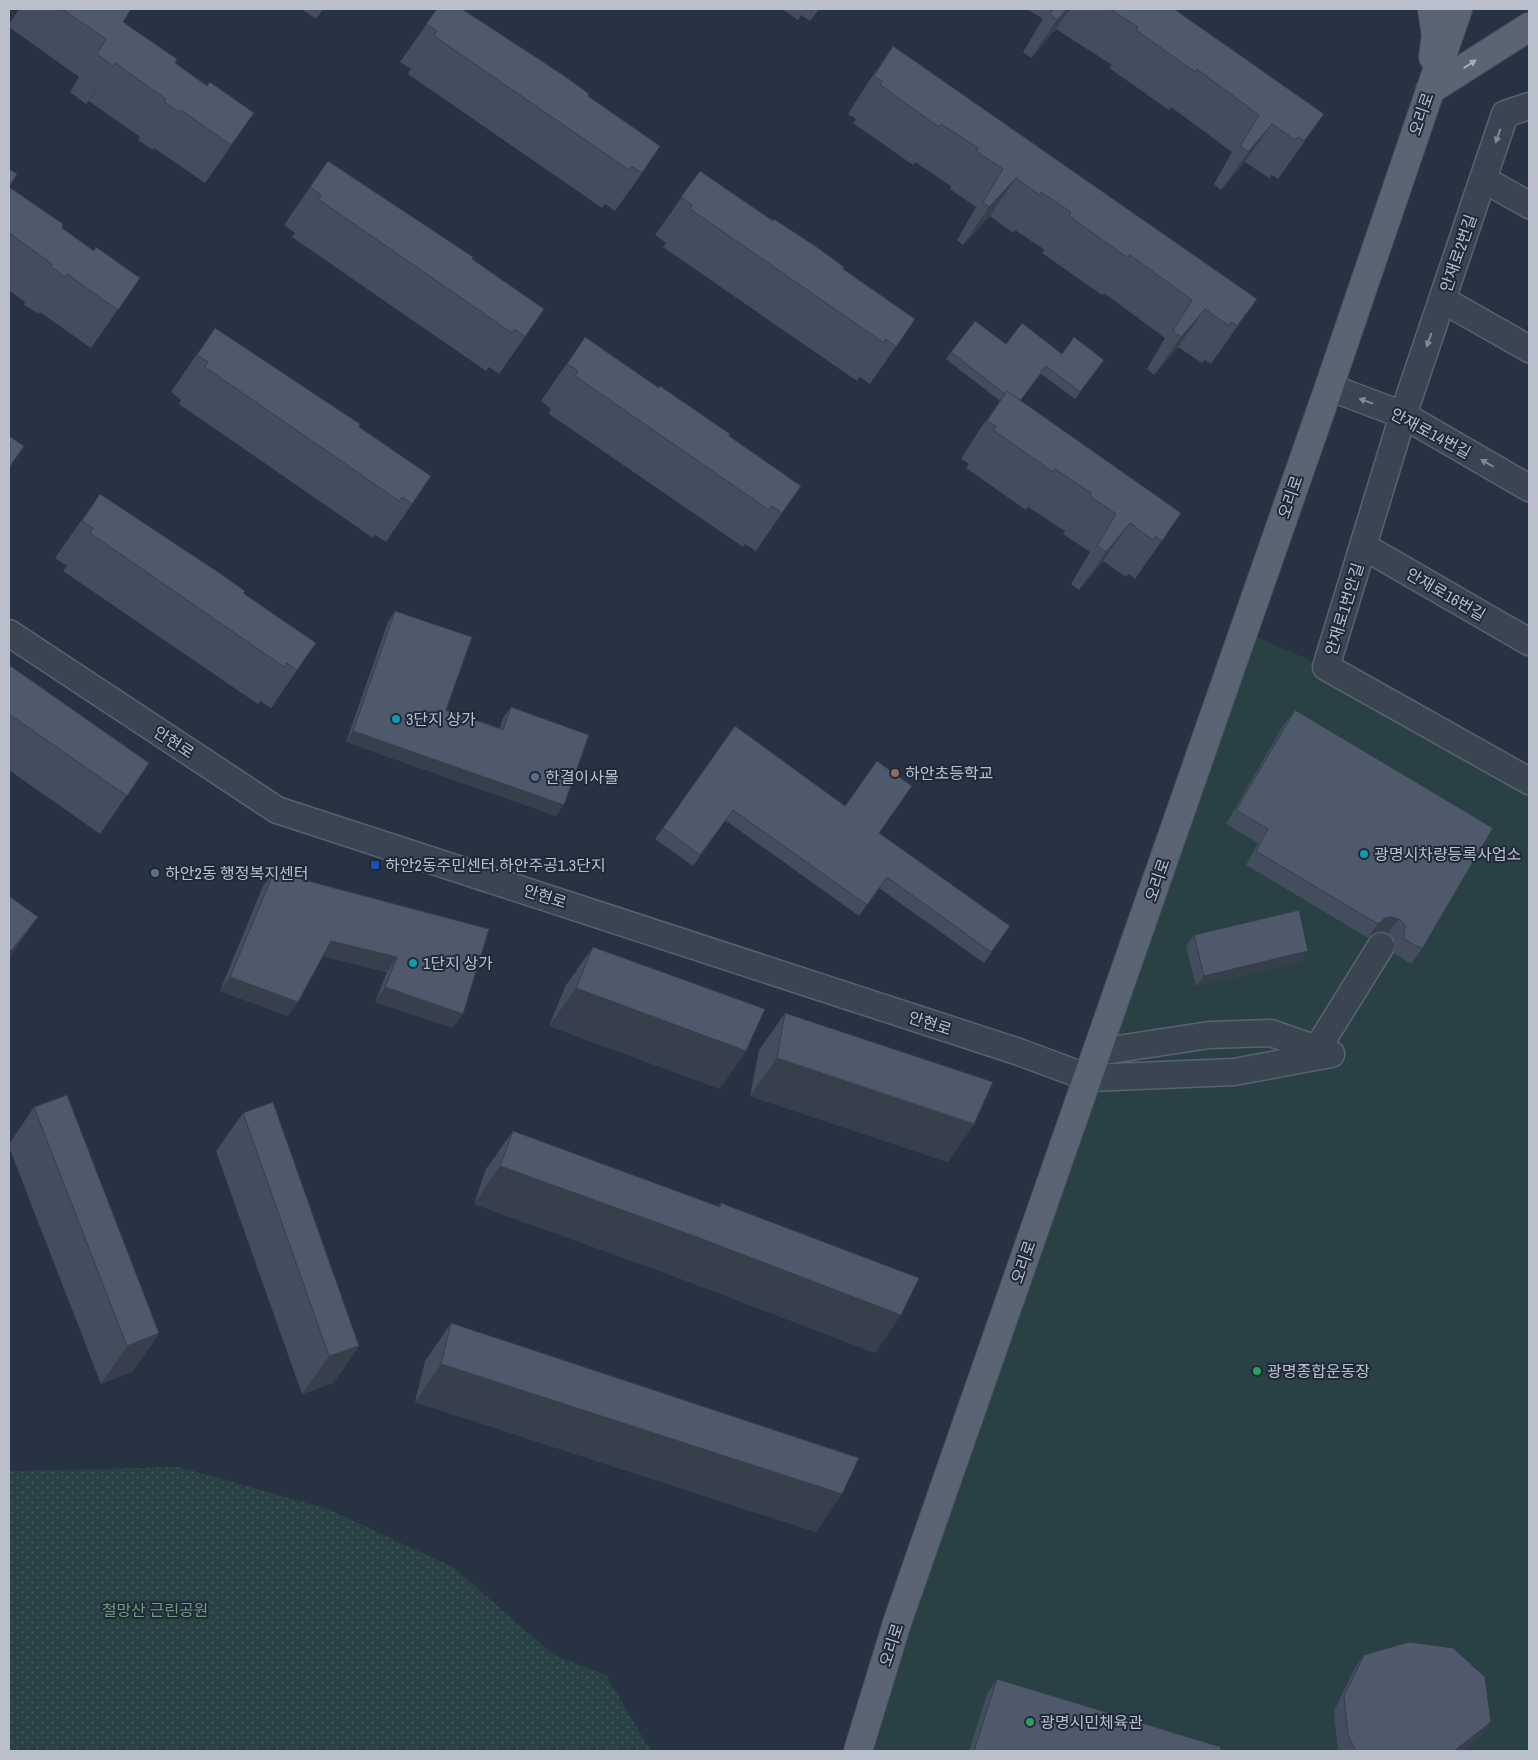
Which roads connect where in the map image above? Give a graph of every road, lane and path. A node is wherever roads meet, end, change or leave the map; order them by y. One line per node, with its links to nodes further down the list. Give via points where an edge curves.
1 (1432, 9): 4 (main road, via 1436,36)
2 (1458, 9): 4 (main road, 오리로)
3 (1529, 27): 4 (main road, one-way to 3)
4 (1430, 90): 10 (main road, 오리로)
5 (1529, 106): 6 (street, 안재로2번길, one-way to 6, via 1505,114)
6 (1483, 179): 7 (street); 8 (street, 안재로2번길)
7 (1529, 205)
8 (1442, 300): 9 (street); 11 (street, 안재로2번길, one-way to 11)
9 (1529, 349)
10 (1329, 387): 11 (street, 안재로14번길, one-way to 10); 19 (main road, 오리로)
11 (1403, 415): 12 (street, 안재로14번길, one-way to 11); 13 (street, 안재로1번안길)
12 (1529, 488)
13 (1363, 546): 15 (street, 안재로16번길); 16 (street, 안재로1번안길, via 1326,667)
14 (9, 633): 20 (street, 안현로, via 277,810)
15 (1529, 642)
16 (1529, 781)
17 (1381, 946): 18 (street)
18 (1317, 1049): 19 (street, via 1271,1033 1209,1035); 20 (street, via 1331,1054 1234,1072)
19 (1098, 1052): 20 (main road, 오리로)
20 (1089, 1078): 21 (main road, 오리로, via 897,1623)
21 (858, 1751)

